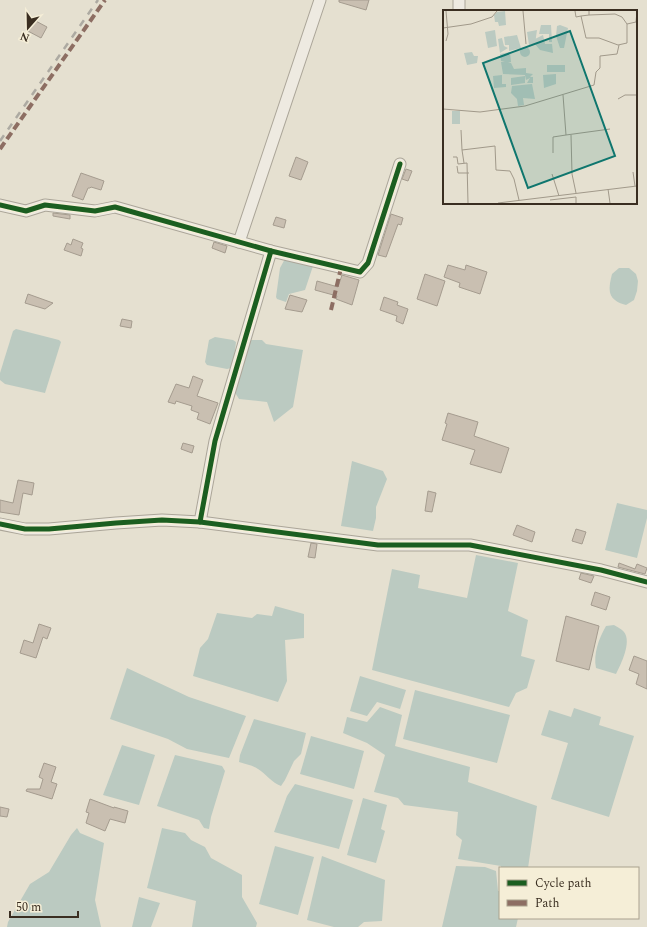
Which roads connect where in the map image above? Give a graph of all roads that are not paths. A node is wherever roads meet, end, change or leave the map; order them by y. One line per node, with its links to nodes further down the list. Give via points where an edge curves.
1 (320, 0): 6 (street)
2 (460, 0): 3 (street)
3 (459, 10)
4 (400, 164): 7 (street, via 368,263 360,272)
5 (0, 206): 6 (street, via 26,211 45,205 95,211 115,207)
6 (239, 242): 7 (street)
7 (271, 251): 8 (street, via 215,441)
8 (200, 522): 9 (street, via 162,520 49,529 25,529); 10 (street, via 378,545 470,545 601,570)
9 (0, 524)
10 (647, 582)

